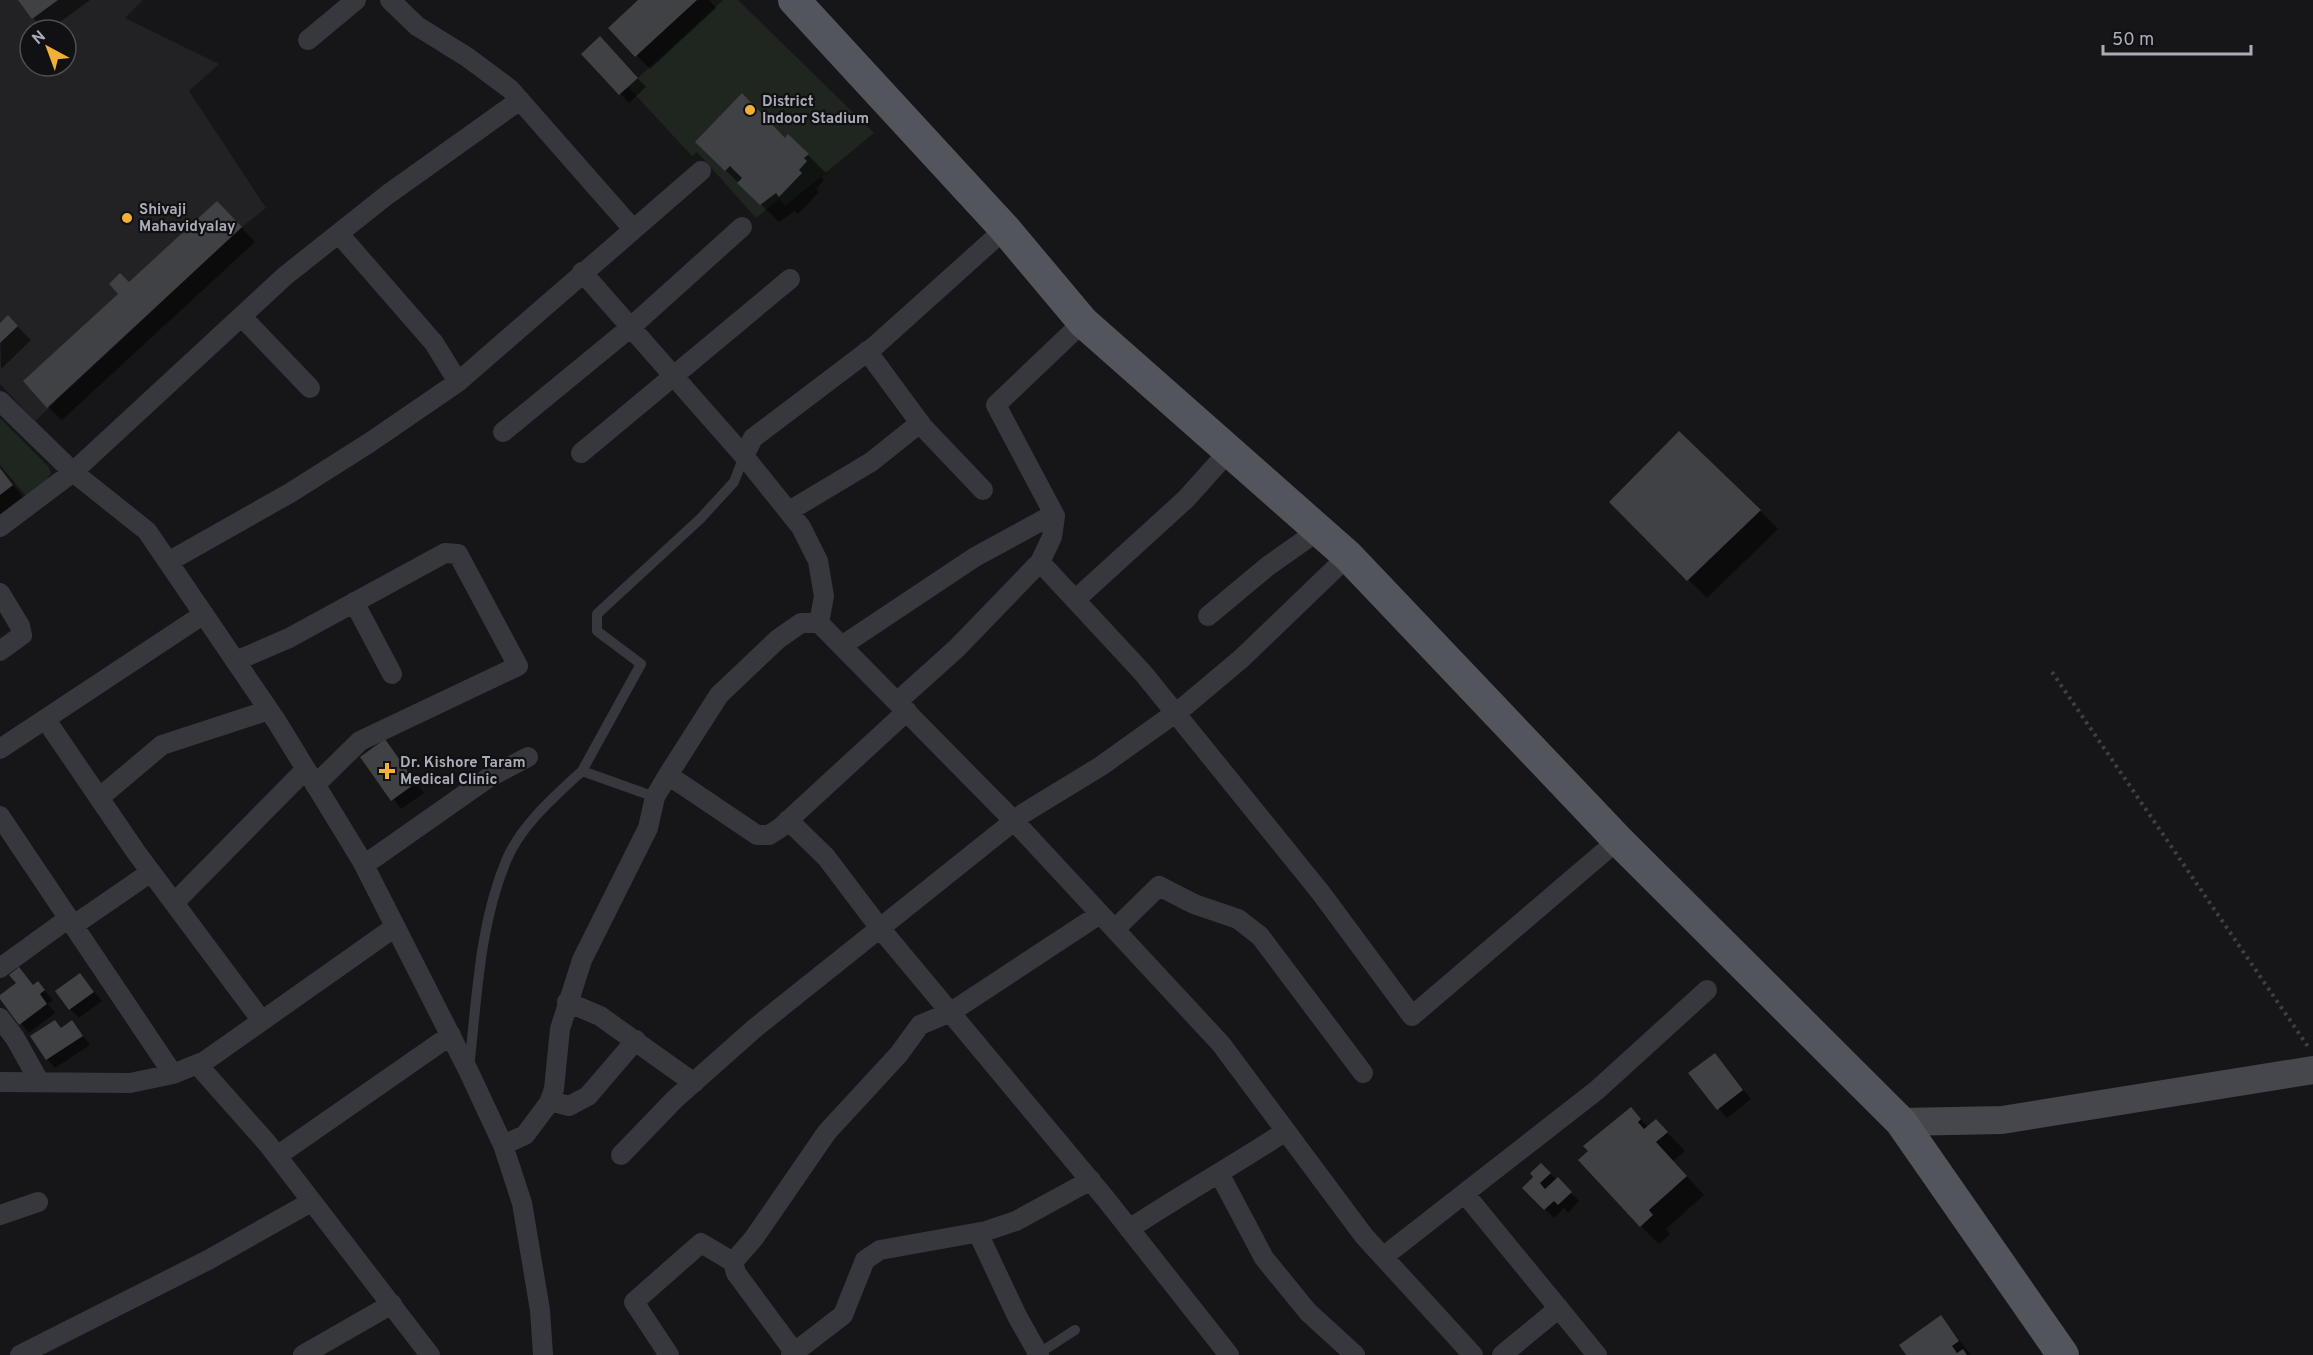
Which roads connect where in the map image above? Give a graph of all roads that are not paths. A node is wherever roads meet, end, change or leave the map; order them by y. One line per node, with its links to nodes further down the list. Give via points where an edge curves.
1 (356, 0): 4 (street)
2 (390, 0): 5 (street, via 417,26 467,57)
3 (794, 0): 9 (main road)
4 (308, 40)
5 (520, 100): 8 (street); 10 (street)
6 (701, 171): 8 (street)
7 (742, 227): 15 (street)
8 (633, 229): 11 (street)
9 (1005, 229): 14 (main road); 16 (street)
10 (339, 234): 13 (street, via 285,276); 18 (street, via 434,343)
11 (582, 272): 15 (street); 18 (street)
12 (790, 279): 17 (street)
13 (242, 317): 19 (street); 26 (street)
14 (1083, 322): 23 (main road); 29 (street, via 996,405)
15 (631, 327): 17 (street); 22 (street)
16 (867, 351): 21 (street); 25 (street, via 753,438)
17 (673, 375): 24 (street); 25 (street)
18 (458, 382): 33 (street, via 290,493)
19 (310, 388)
20 (0, 401): 26 (street)
21 (920, 423): 27 (street); 28 (street, via 872,462)
22 (502, 432)
23 (1229, 451): 31 (main road); 36 (street, via 1186,499)
24 (580, 453)
25 (744, 456): 28 (street); 51 (lane, via 734,482 700,519 597,614 597,631 641,664)
26 (73, 472): 30 (street); 33 (street, via 147,531)
27 (983, 490)
28 (789, 511): 40 (street, via 818,561 824,596)
29 (1054, 514): 34 (street, via 1052,537); 41 (street, via 975,557)
30 (0, 527)
31 (1319, 530): 32 (main road); 39 (street, via 1268,566)
32 (1348, 556): 47 (street, via 1242,658); 59 (main road)
33 (168, 562): 38 (street)
34 (1040, 562): 36 (street); 45 (street)
35 (0, 593): 42 (street, via 22,635)
36 (1075, 600): 47 (street)
37 (354, 602): 43 (street, via 289,638); 44 (street); 53 (street, via 445,554 458,554 518,666 360,741)
38 (204, 614): 43 (street); 48 (street)
39 (1209, 616)
40 (819, 623): 41 (street); 52 (street, via 801,623 778,639 719,695)
41 (843, 645): 45 (street)
42 (0, 651)
43 (236, 661): 46 (street)
44 (392, 674)
45 (902, 706): 57 (street); 58 (street)
46 (269, 710): 53 (street); 55 (street, via 162,745)
47 (1175, 713): 58 (street); 59 (street, via 1322,893 1412,1016)
48 (46, 720): 49 (street); 55 (street)
49 (0, 749)
50 (528, 757): 60 (street, via 488,778)
51 (582, 771): 54 (lane); 77 (lane, via 536,815 506,860 486,929)
52 (668, 775): 54 (street); 57 (street, via 758,835 769,835)
53 (310, 777): 60 (street); 62 (street)
54 (655, 797): 70 (street, via 648,828 582,960)
55 (99, 798): 61 (street)
56 (0, 816): 64 (street)
57 (789, 820): 66 (street, via 826,857)
58 (1014, 821): 63 (street); 66 (street)
59 (1618, 840): 85 (main road)
60 (364, 865): 65 (street)
61 (151, 872): 62 (street); 64 (street)
62 (174, 903): 73 (street)
63 (1100, 914): 67 (street); 71 (street)
64 (71, 921): 68 (street); 80 (street)
65 (396, 927): 73 (street); 74 (street)
66 (879, 927): 71 (street); 83 (street)
67 (1114, 929): 79 (street, via 1159,886 1194,904 1238,919 1260,936); 86 (street, via 1221,1044)
68 (0, 968)
69 (1707, 990): 92 (street, via 1596,1090)
70 (567, 1002): 75 (street, via 600,1016); 84 (street)
71 (951, 1011): 91 (street); 99 (street, via 920,1025 899,1054 848,1106)
72 (0, 1018): 81 (street)
73 (262, 1021): 76 (street)
74 (450, 1035): 77 (street); 89 (street)
75 (636, 1040): 83 (street); 84 (street, via 588,1096 569,1106)
76 (197, 1064): 80 (street); 89 (street)
77 (468, 1070): 87 (street)
78 (2313, 1070): 85 (main road, via 2002,1120)
79 (1363, 1073)
80 (173, 1074): 81 (street, via 130,1083)
81 (39, 1081): 82 (street)
82 (0, 1082)
83 (694, 1083): 88 (street)
84 (550, 1101): 87 (street, via 525,1135)
85 (1901, 1122): 115 (main road)
86 (1286, 1131): 90 (street); 98 (street)
87 (503, 1145): 103 (street, via 522,1203 540,1310)
88 (621, 1155)
89 (277, 1156): 94 (street)
90 (1220, 1175): 96 (street, via 1186,1191); 111 (street, via 1264,1258 1308,1312)
91 (1091, 1180): 96 (street); 97 (street, via 1016,1221)
92 (1465, 1194): 98 (street); 101 (street)
93 (38, 1202): 95 (street)
94 (311, 1202): 100 (street); 106 (street, via 208,1260)
95 (0, 1215)
96 (1129, 1229): 110 (street)
97 (978, 1233): 104 (street, via 880,1250 865,1260 843,1315); 105 (street)
98 (1383, 1257): 112 (street)
99 (733, 1262): 104 (street, via 736,1273); 109 (street, via 701,1243 634,1302)
100 (392, 1304): 107 (street); 108 (street)
101 (1559, 1308): 113 (street); 114 (street)
102 (1075, 1330): 105 (lane)
103 (536, 1353)
104 (793, 1354)
105 (1039, 1354)
106 (20, 1355)
107 (303, 1355)
108 (430, 1355)
109 (669, 1355)
110 (1229, 1355)
111 (1355, 1355)
112 (1473, 1355)
113 (1502, 1355)
114 (1597, 1355)
115 (2063, 1355)

